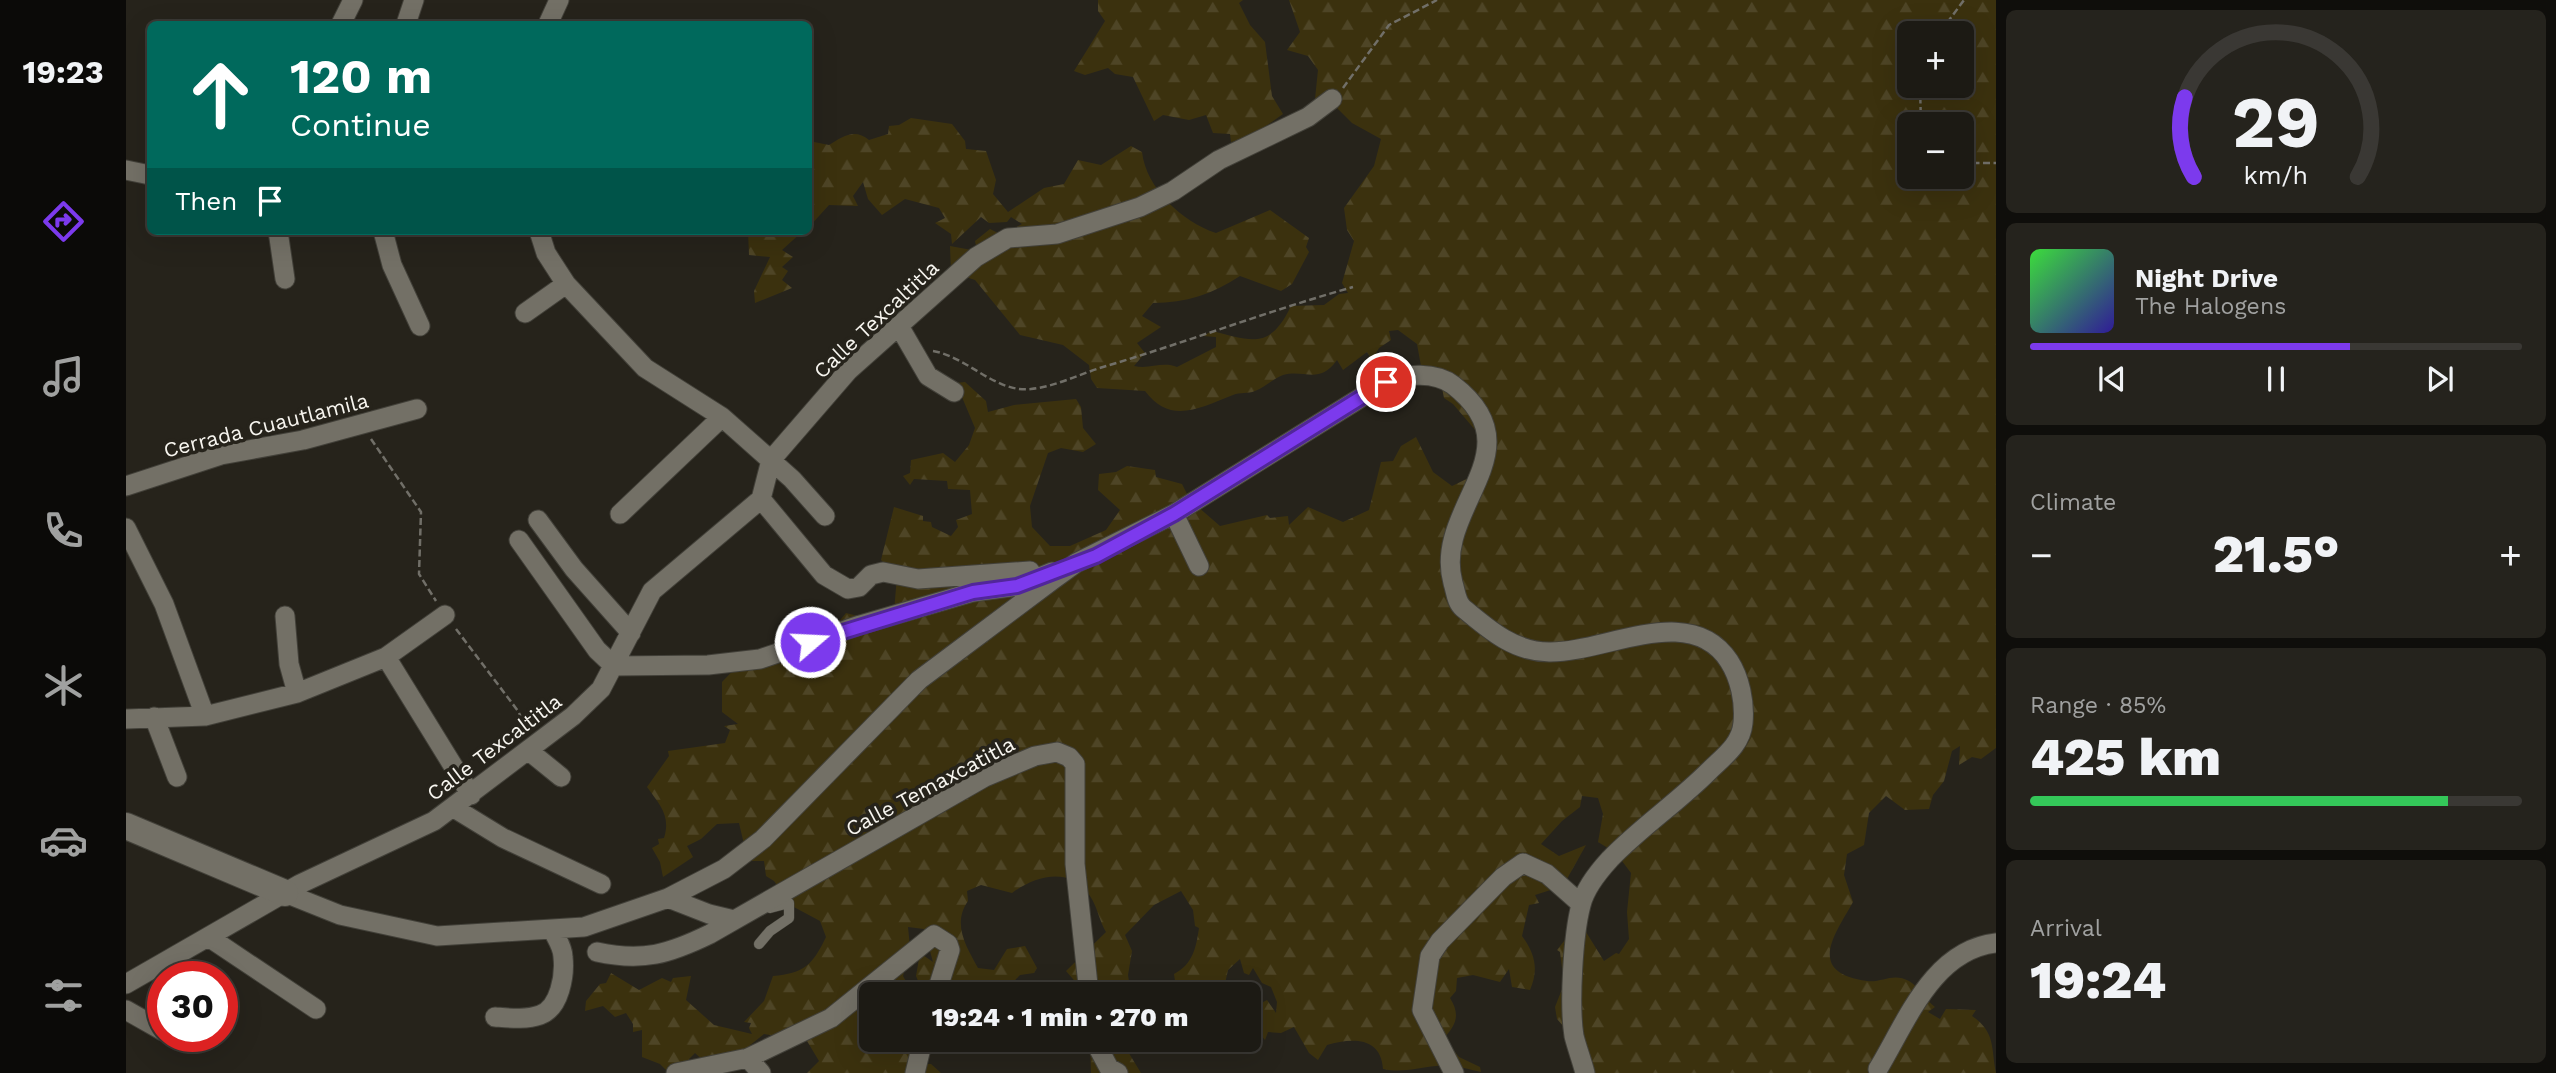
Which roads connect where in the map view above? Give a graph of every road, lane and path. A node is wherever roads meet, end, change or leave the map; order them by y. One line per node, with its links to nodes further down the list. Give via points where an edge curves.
1 (354, 0): 6 (street)
2 (414, 0): 7 (street)
3 (559, 0): 8 (street)
4 (1437, 0): 10 (path, via 1389,25)
5 (1964, 0): 9 (path)
6 (343, 21)
7 (407, 21)
8 (549, 21)
9 (1948, 21)
10 (1332, 100): 22 (street, Calle Texcaltitla, via 1140,207 1057,234 1008,238 976,257)
11 (1974, 163): 12 (path)
12 (1996, 163)
13 (126, 170): 14 (street)
14 (147, 174)
15 (279, 235): 18 (street)
16 (383, 235): 23 (street)
17 (540, 235): 19 (street)
18 (285, 279)
19 (566, 284): 21 (street); 27 (street, via 645,368)
20 (1353, 287): 24 (path, via 1030,390 1000,384 945,353)
21 (524, 313)
22 (899, 326): 24 (street); 29 (street, Calle Texcaltitla, via 848,372)
23 (420, 327)
24 (912, 347): 25 (street, via 928,376)
25 (954, 392)
26 (417, 409): 28 (street, Cerrada Cuautlamila)
27 (722, 417): 29 (street); 32 (street)
28 (361, 424): 30 (street, Cerrada Cuautlamila, via 221,455); 40 (path, via 421,512 419,574)
29 (771, 460): 31 (street, Calle Texcaltitla); 34 (street)
30 (126, 486)
31 (761, 499): 38 (street, via 824,575 848,589 883,572 918,579 1009,574); 42 (street, Calle Texcaltitla, via 652,591)
32 (620, 514)
33 (1174, 514): 38 (street); 39 (street); 58 (street, via 1401,375 1443,377 1468,396 1487,424 1488,451 1452,534 1449,568 1459,604 1495,636 1548,653 1687,632 1705,637 1721,649 1739,677 1740,739 1611,859)
34 (825, 516)
35 (538, 520): 42 (street)
36 (126, 528): 46 (street, via 164,604)
37 (519, 540): 44 (street, via 597,650)
38 (1076, 563): 44 (street, via 1017,586 973,592 760,659 708,665); 57 (street, via 919,680 764,839 724,869)
39 (1199, 566)
40 (445, 615): 43 (street); 49 (path, via 517,711 530,734)
41 (285, 616): 45 (street)
42 (631, 633): 44 (street, Calle Texcaltitla)
43 (386, 657): 45 (street); 52 (street)
44 (614, 666): 49 (street, Calle Texcaltitla, via 593,699)
45 (297, 693): 46 (street)
46 (205, 716): 47 (street)
47 (153, 717): 48 (street); 50 (street)
48 (126, 719)
49 (528, 751): 51 (street); 52 (street, Calle Texcaltitla)
50 (177, 777)
51 (561, 777)
52 (471, 795): 53 (street, Calle Texcaltitla)
53 (454, 808): 55 (street, via 503,838); 56 (street, Calle Texcaltitla)
54 (126, 826): 56 (street)
55 (601, 884)
56 (285, 893): 60 (street, via 340,915 437,936); 61 (street, Calle Texcaltitla)
57 (668, 898): 59 (street); 60 (street, via 584,927)
58 (1581, 904): 81 (street, via 1547,874 1523,863 1503,877 1435,947 1422,1010); 82 (street, via 1573,968 1574,1035)
59 (734, 920): 63 (lane, via 747,920 789,903 789,918); 64 (street, Calle Temaxcatitla, via 672,953 619,957); 67 (street, Calle Temaxcatitla, via 985,777 1057,752 1075,764 1076,864)
60 (553, 931): 72 (street, via 563,954 562,979 553,1005 542,1015)
61 (210, 938): 68 (street, Calle Texcaltitla); 70 (street)
62 (1996, 943): 77 (street, via 1976,946 1948,961)
63 (759, 944)
64 (597, 952)
65 (877, 982): 66 (street, via 934,935 950,950)
66 (940, 982)
67 (1088, 982)
68 (126, 984)
69 (859, 997): 76 (street)
70 (316, 1009)
71 (126, 1010): 73 (street)
72 (495, 1017)
73 (147, 1022)
74 (920, 1052): 79 (street)
75 (1099, 1052): 80 (street)
76 (754, 1065): 78 (street)
77 (1878, 1069)
78 (676, 1073)
79 (915, 1073)
80 (1118, 1073)
81 (1454, 1073)
82 (1585, 1073)

